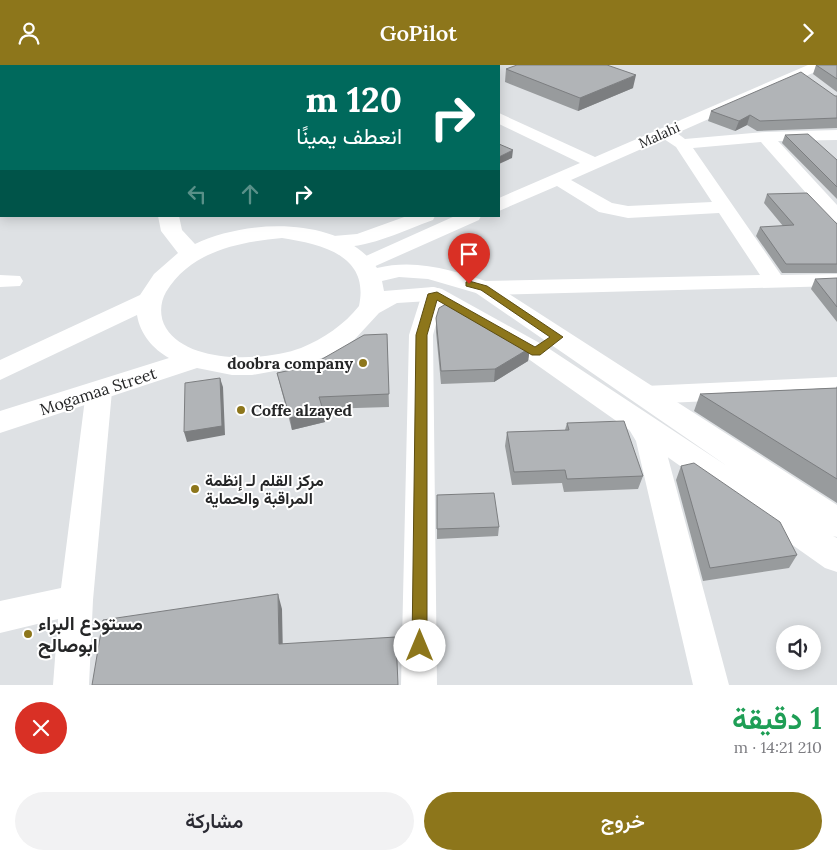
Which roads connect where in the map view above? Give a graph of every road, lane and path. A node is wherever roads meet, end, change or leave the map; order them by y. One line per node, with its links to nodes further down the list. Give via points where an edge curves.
1 (819, 65): 2 (street, Malahi)
2 (799, 69): 3 (street); 5 (street, Malahi); 9 (street, Malahi)
3 (814, 83)
4 (500, 118): 11 (street)
5 (665, 132): 10 (street); 12 (street, Malahi)
6 (500, 133): 13 (street)
7 (837, 135): 8 (street)
8 (765, 137): 10 (street); 16 (street)
9 (614, 138)
10 (682, 144): 15 (street)
11 (584, 150): 12 (street); 13 (street)
12 (596, 164): 13 (street, Malahi, via 574,172)
13 (556, 170): 14 (street); 15 (street, via 606,208 628,212)
14 (500, 204)
15 (724, 207): 26 (street)
16 (837, 216)
17 (168, 217): 23 (main road, via 172,231)
18 (238, 217): 21 (main road)
19 (470, 217): 24 (street)
20 (415, 218): 22 (street, via 359,240)
21 (256, 234): 22 (main road, via 307,235); 23 (main road, via 211,245)
22 (329, 241): 24 (main road, via 349,251)
23 (191, 254): 29 (main road, via 172,267)
24 (367, 270): 27 (main road, via 426,270); 30 (main road, via 372,294)
25 (837, 280): 26 (street)
26 (775, 281): 27 (street)
27 (484, 288): 31 (main road)
28 (433, 294): 30 (main road, via 392,296); 31 (main road); 43 (street, via 421,335)
29 (149, 300): 32 (main road, via 149,317 156,334 172,348); 33 (main road)
30 (370, 309): 32 (main road, via 351,329 327,346 296,358 262,365 226,366)
31 (547, 345): 36 (main road)
32 (195, 359): 35 (main road, Mogamaa Street)
33 (0, 371)
34 (837, 386): 36 (street)
35 (99, 391): 37 (main road, Mogamaa Street); 40 (street)
36 (641, 408): 38 (main road); 39 (main road); 44 (street)
37 (0, 422)
38 (837, 523)
39 (837, 557)
40 (76, 601): 41 (street); 42 (street)
41 (0, 617)
42 (71, 685)
43 (419, 685)
44 (711, 685)

